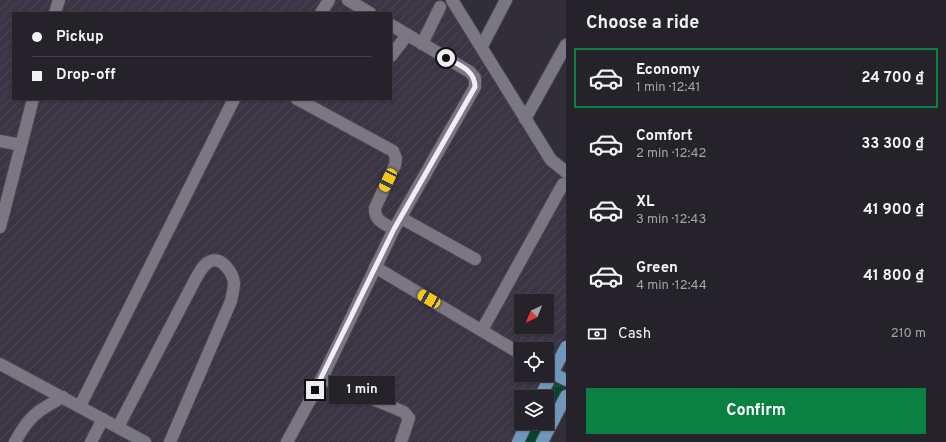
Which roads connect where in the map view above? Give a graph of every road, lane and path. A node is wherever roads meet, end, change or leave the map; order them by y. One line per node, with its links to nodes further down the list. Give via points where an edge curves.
1 (59, 0): 7 (street)
2 (329, 0): 8 (street)
3 (348, 0): 9 (street)
4 (452, 0): 13 (street)
5 (506, 0): 13 (street)
6 (440, 7): 12 (street)
7 (56, 12)
8 (322, 12)
9 (368, 12)
10 (392, 26): 11 (street)
11 (407, 35): 12 (street); 15 (street)
12 (422, 44): 25 (street, via 470,72 475,78 475,87)
13 (482, 46): 19 (street)
14 (566, 46): 19 (street)
15 (392, 55)
16 (33, 100): 21 (street)
17 (233, 100): 40 (street)
18 (299, 100): 27 (street, via 393,151 395,165 374,214 378,220)
19 (525, 119): 22 (street, via 551,160)
20 (0, 142): 21 (street)
21 (21, 145): 24 (street)
22 (566, 171)
23 (563, 184): 30 (street)
24 (2, 209): 26 (street)
25 (401, 218): 27 (street); 28 (street)
26 (0, 227)
27 (394, 229): 29 (street)
28 (475, 259)
29 (376, 268): 30 (street); 36 (street)
30 (482, 330): 32 (street)
31 (566, 347): 34 (main road)
32 (514, 350)
33 (0, 364): 39 (street)
34 (554, 365)
35 (554, 373): 37 (main road)
36 (322, 378): 48 (street); 49 (street, via 404,412 409,418)
37 (566, 380)
38 (566, 396): 51 (main road)
39 (63, 397): 40 (street); 44 (street, via 37,411 24,425)
40 (80, 406): 41 (street)
41 (103, 419): 42 (street); 45 (street)
42 (118, 427): 46 (street); 47 (street, via 202,268 211,260 218,260 228,268 234,282 231,302)
43 (524, 430): 50 (main road)
44 (15, 442)
45 (90, 442)
46 (145, 442)
47 (170, 442)
48 (288, 442)
49 (401, 442)
50 (518, 442)
51 (542, 442)

